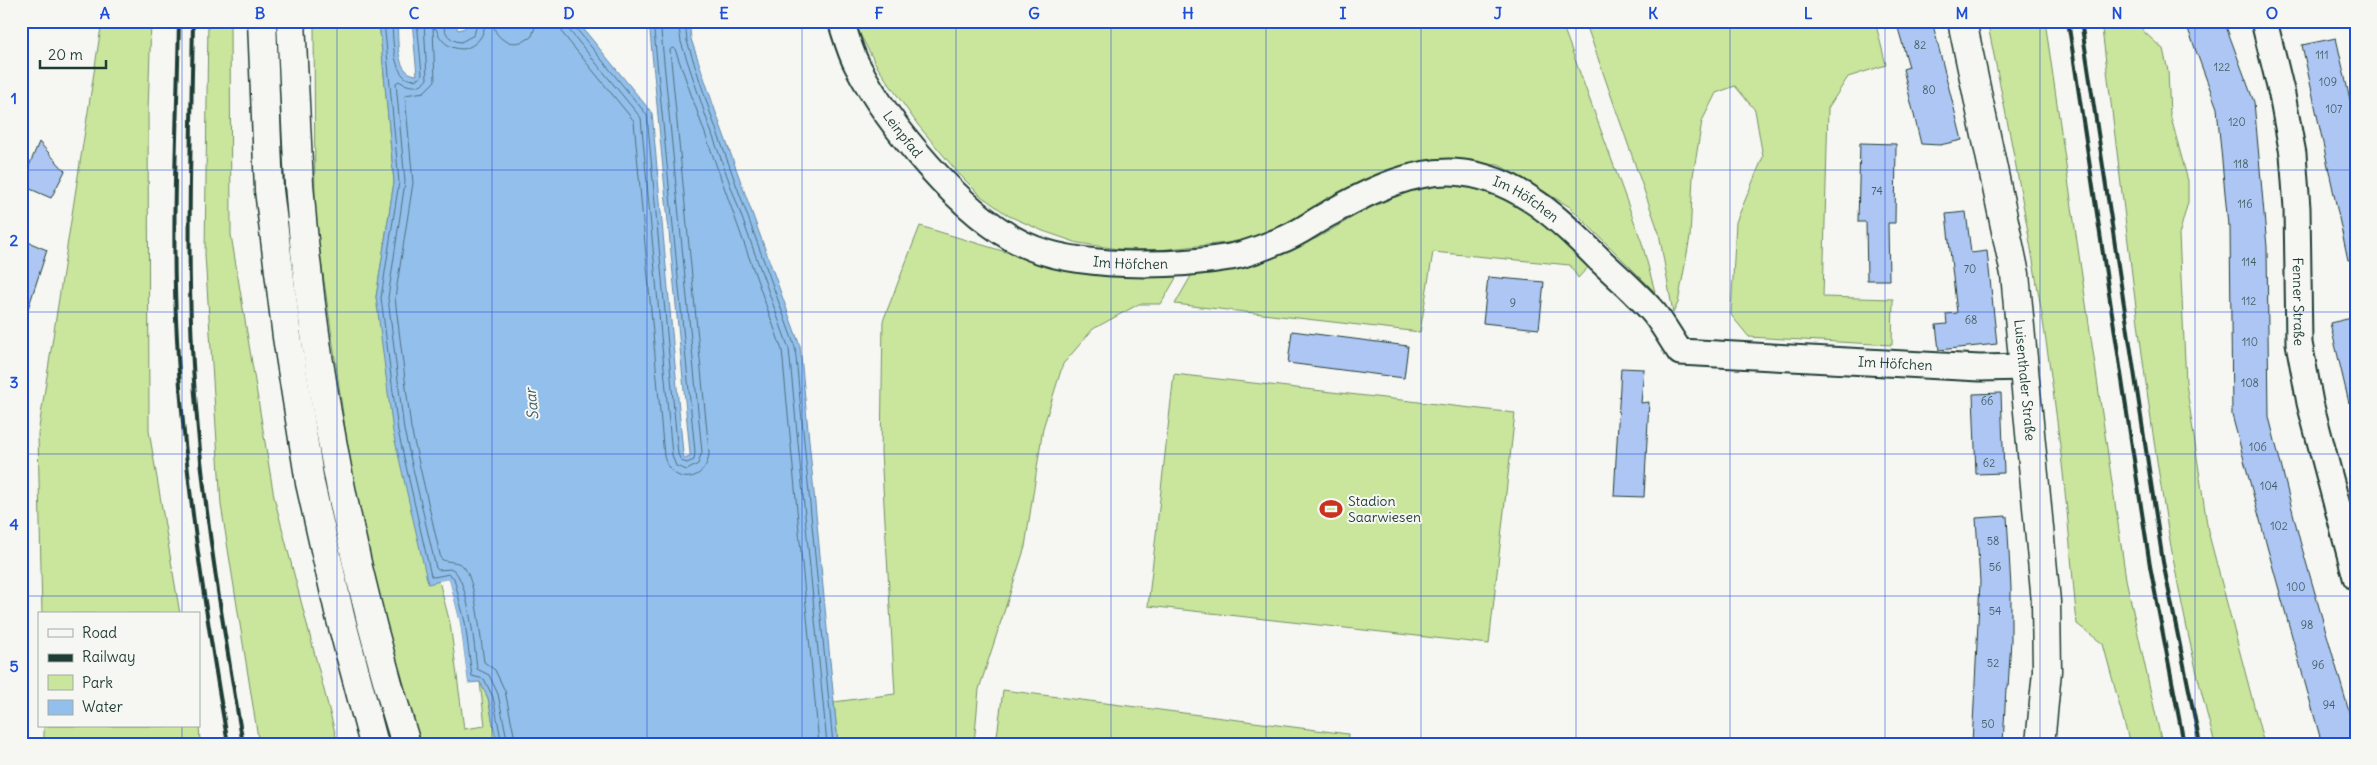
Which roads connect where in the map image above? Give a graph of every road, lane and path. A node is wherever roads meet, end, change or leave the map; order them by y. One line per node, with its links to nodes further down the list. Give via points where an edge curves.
1 (262, 21): 10 (main road, via 270,190 287,337 310,484)
2 (291, 21): 11 (main road, via 300,185 316,334 338,472 368,606)
3 (841, 21): 6 (street, Leinpfad, via 857,65 892,120 958,197)
4 (1962, 21): 7 (main road, Luisenthaler Straße, via 2015,274)
5 (2264, 21): 8 (street, Fenner Straße, via 2293,154 2299,344 2310,403)
6 (993, 227): 7 (street, Im Höfchen, via 1024,245 1070,258 1120,264 1232,257 1282,241 1380,188 1419,175 1462,173 1507,184 1548,210 1654,312 1680,352 1980,368)
7 (2025, 367): 9 (main road, Luisenthaler Straße, via 2046,602)
8 (2356, 577)
9 (2043, 743)
10 (374, 744)
11 (406, 744)

